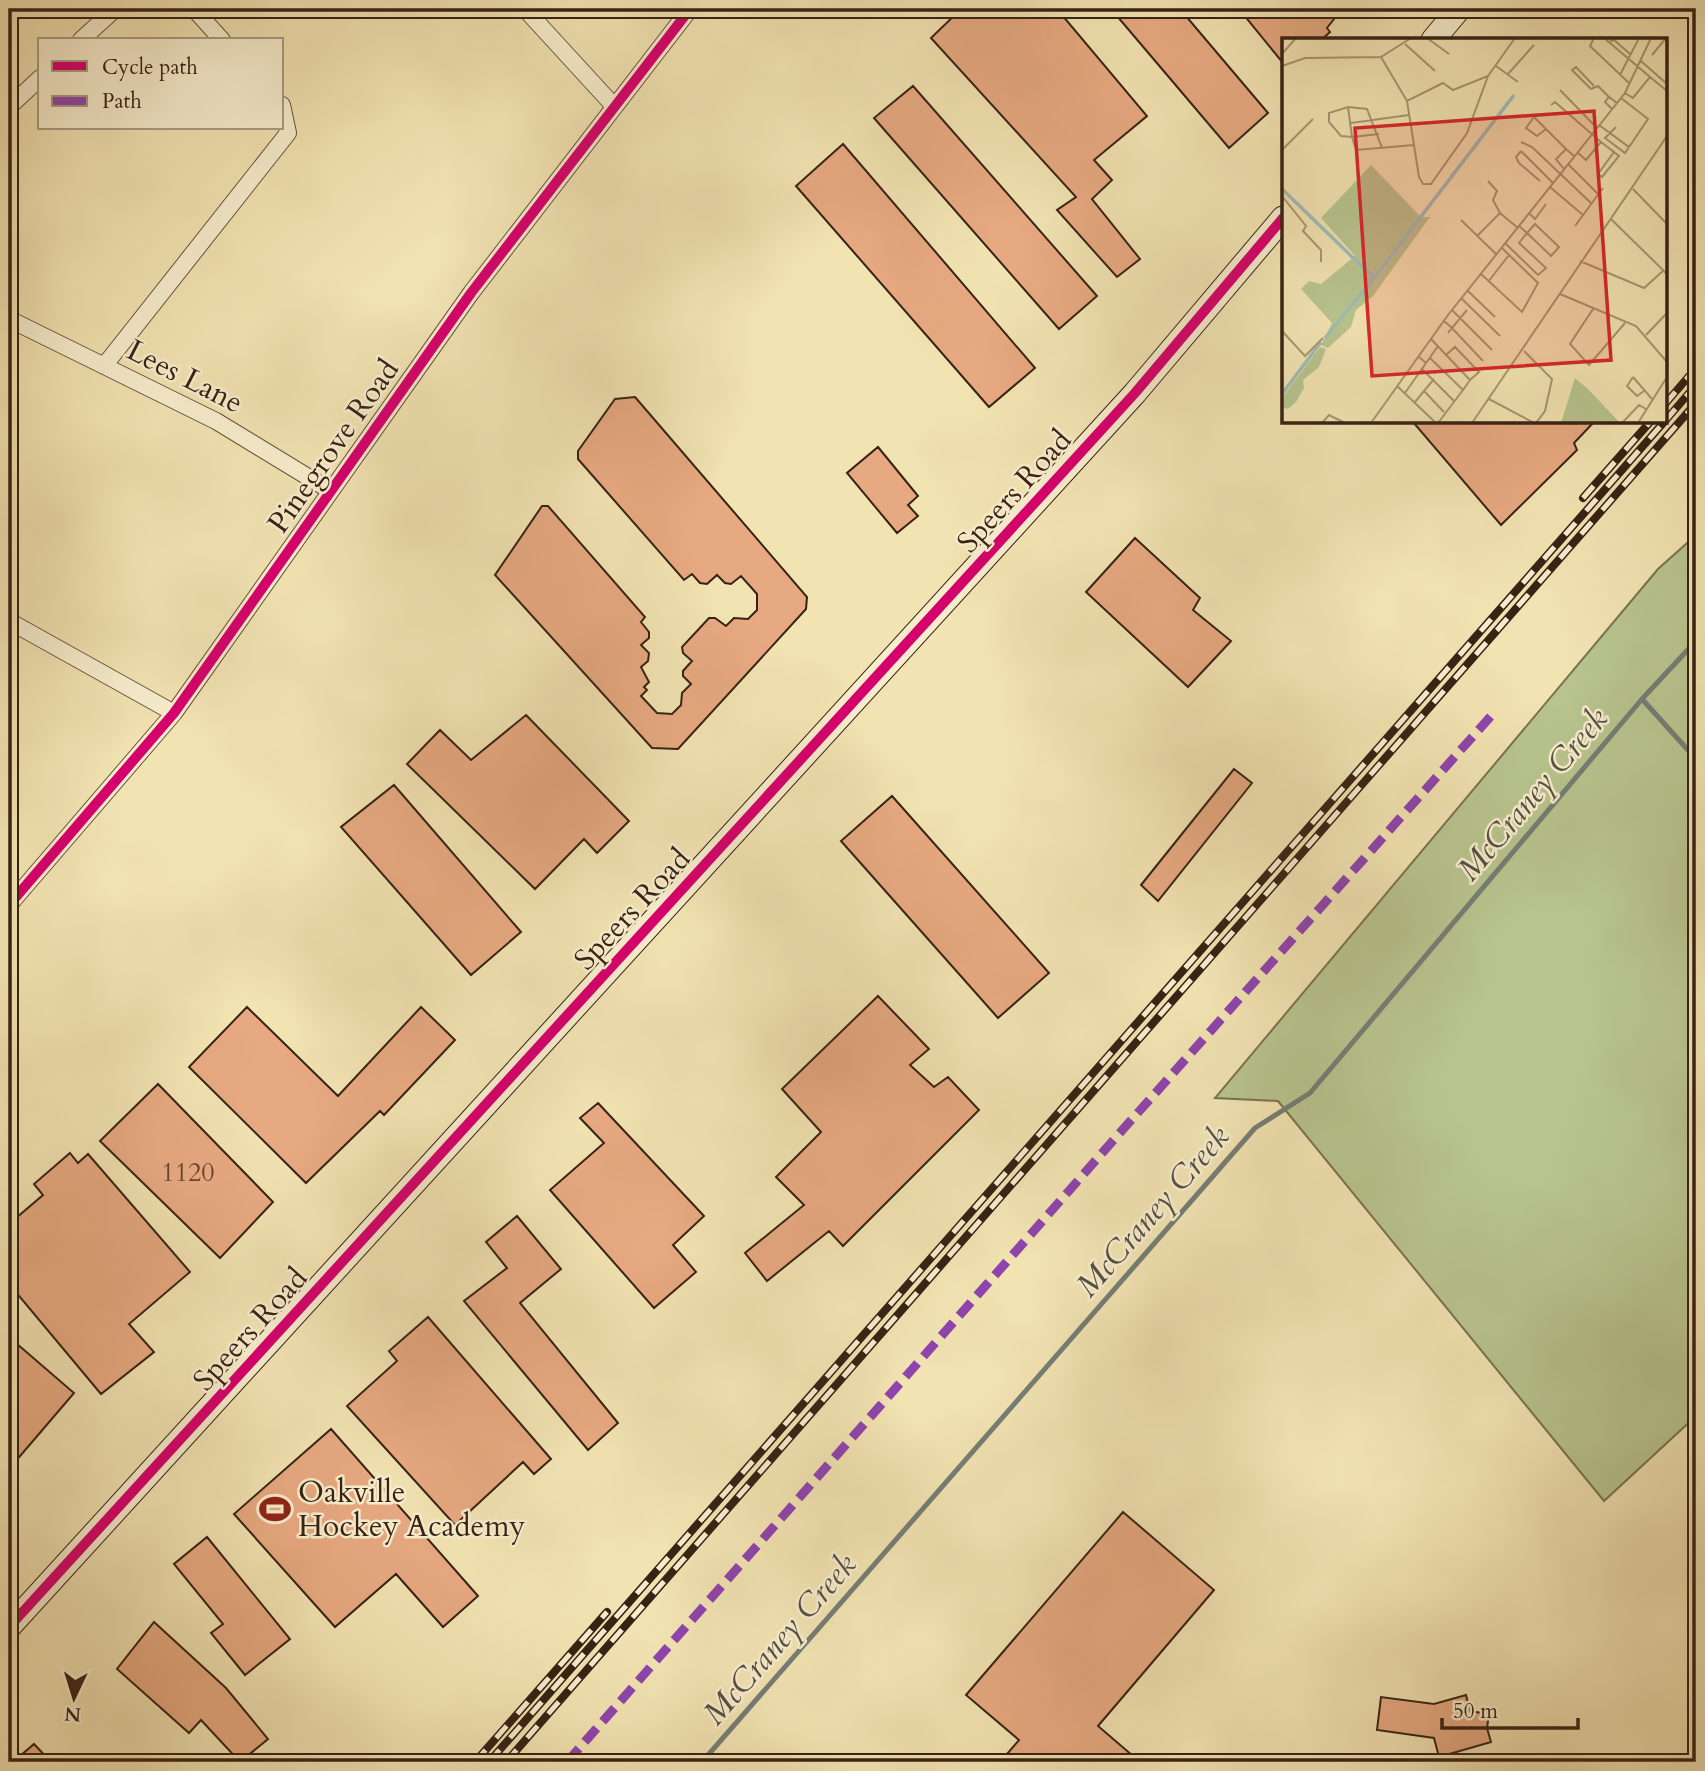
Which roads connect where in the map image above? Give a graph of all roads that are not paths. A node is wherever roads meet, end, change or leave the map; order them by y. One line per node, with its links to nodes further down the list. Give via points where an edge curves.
1 (115, 9): 6 (street)
2 (194, 9): 7 (street)
3 (524, 9): 10 (street)
4 (690, 9): 10 (street, Pinegrove Road)
5 (1459, 9): 8 (main road)
6 (83, 38)
7 (220, 38)
8 (1435, 38)
9 (38, 80): 11 (street)
10 (613, 106): 16 (street, Pinegrove Road, via 471,293)
11 (9, 107)
12 (284, 114): 15 (street, via 288,133)
13 (1282, 219): 20 (main road, Speers Road, via 1128,402)
14 (9, 318): 15 (street, Lees Lane)
15 (104, 366): 16 (street, Lees Lane, via 216,421)
16 (331, 491): 18 (street, Pinegrove Road)
17 (9, 621): 18 (street)
18 (174, 713): 19 (street, Pinegrove Road)
19 (9, 905)
20 (9, 1628)

